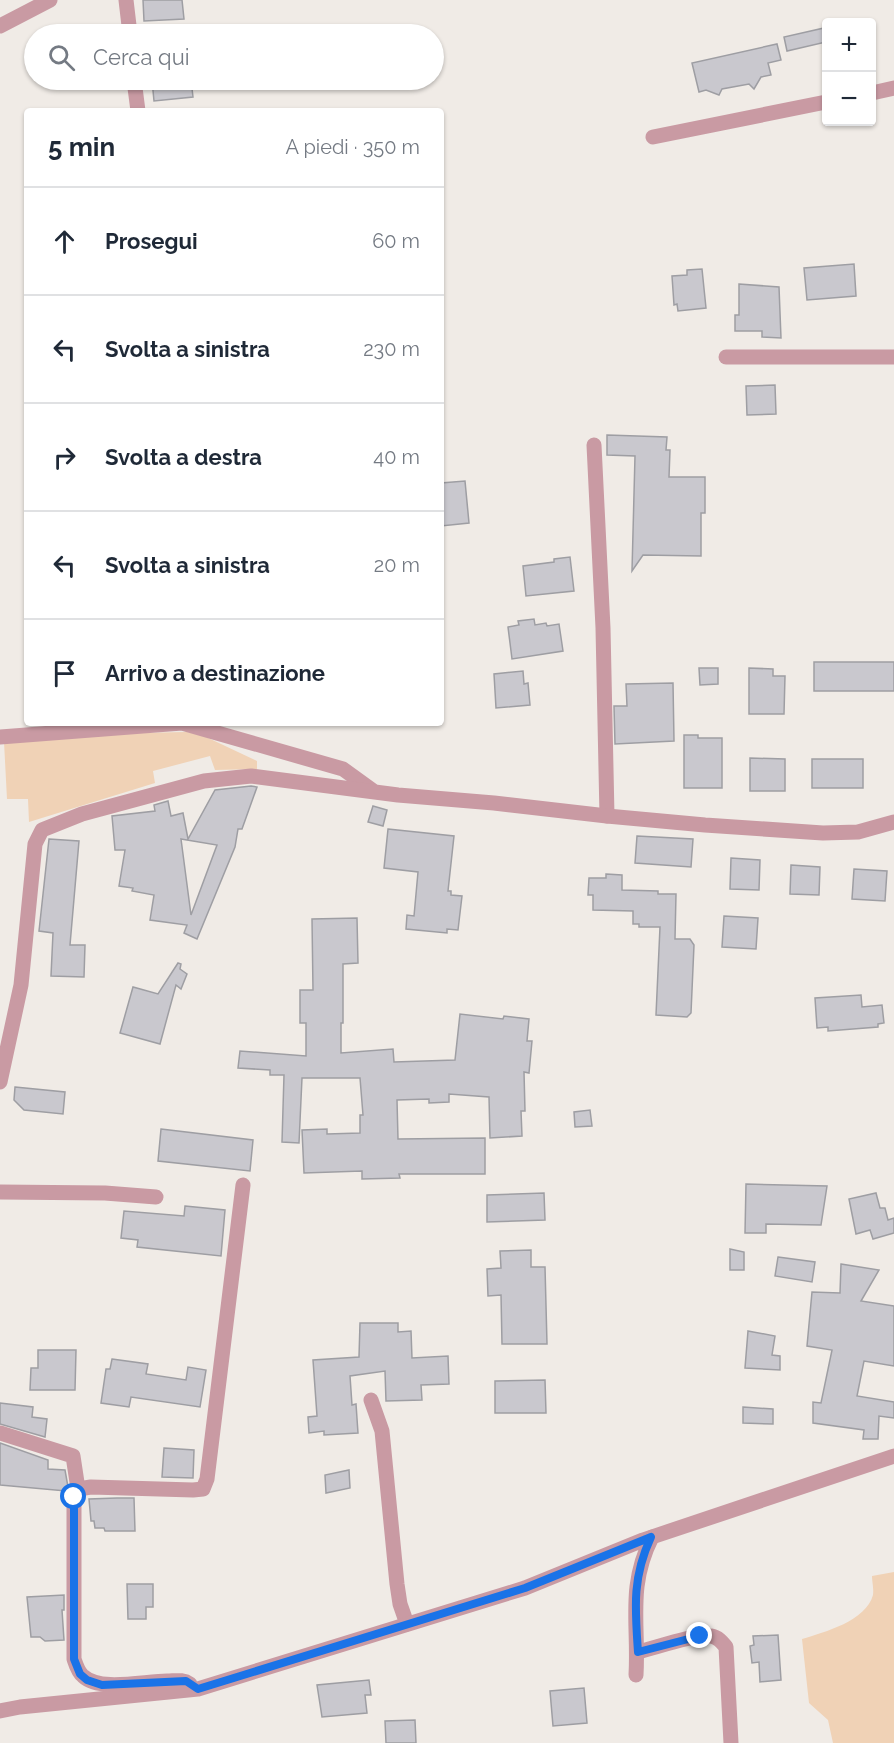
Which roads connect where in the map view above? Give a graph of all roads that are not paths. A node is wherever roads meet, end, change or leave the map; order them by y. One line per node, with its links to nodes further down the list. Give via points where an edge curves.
1 (50, 0): 4 (street)
2 (126, 0): 3 (street)
3 (128, 24)
4 (0, 26)
5 (894, 88): 7 (street)
6 (135, 90): 9 (street)
7 (876, 92)
8 (822, 103): 10 (street)
9 (138, 108)
10 (653, 137)
11 (726, 357): 12 (street)
12 (894, 357)
13 (594, 445): 18 (street)
14 (143, 726): 16 (street)
15 (192, 726): 17 (street, via 343,769)
16 (0, 737)
17 (374, 792): 18 (street); 20 (street, via 251,776 204,781 82,814 42,830 35,844 21,985)
18 (607, 816): 19 (street, via 824,833 858,832)
19 (894, 822)
20 (0, 1082)
21 (243, 1185): 27 (street, via 203,1489)
22 (0, 1192): 23 (street)
23 (156, 1197)
24 (370, 1400): 29 (street, via 382,1431 397,1584)
25 (0, 1433): 27 (street, via 74,1456)
26 (894, 1456): 28 (street)
27 (78, 1489): 32 (street, via 74,1497 74,1659 80,1674 102,1685 186,1681)
28 (651, 1537): 29 (street, via 525,1588); 30 (street, via 636,1581)
29 (407, 1624): 32 (street)
30 (638, 1652): 31 (street); 34 (street, via 700,1636 720,1639 726,1647)
31 (636, 1675)
32 (198, 1689): 33 (street)
33 (0, 1711)
34 (731, 1743)

